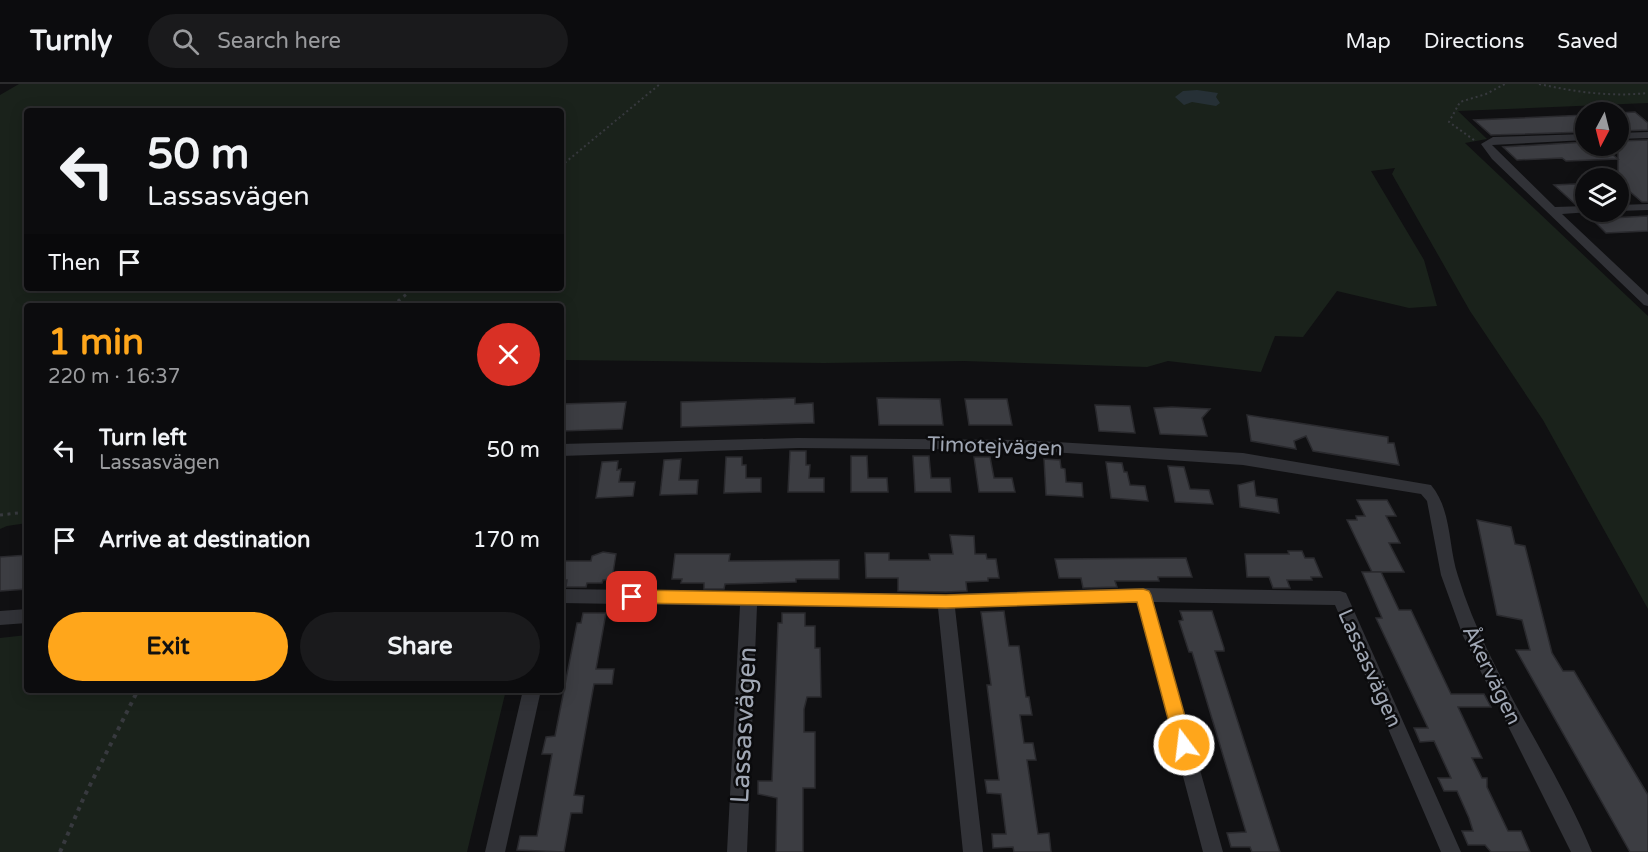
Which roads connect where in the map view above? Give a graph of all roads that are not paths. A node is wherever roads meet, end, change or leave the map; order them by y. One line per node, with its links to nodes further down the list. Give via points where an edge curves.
1 (1648, 135): 2 (street)
2 (1629, 136)
3 (1575, 137): 7 (street, via 1487,142 1488,148)
4 (1648, 207): 5 (street)
5 (1629, 208)
6 (1575, 210): 7 (street)
7 (1552, 211): 8 (street)
8 (1646, 297)
9 (564, 450): 10 (street, Timotejvägen, via 798,443 1022,446 1243,459)
10 (1426, 489): 23 (street, Åkervägen, via 1434,499 1449,575 1472,636)
11 (1143, 595): 14 (street, Lassasvägen); 21 (street); 22 (street, Lassasvägen, via 1340,598)
12 (564, 596): 13 (street, Lassasvägen)
13 (749, 598): 14 (street, Lassasvägen); 19 (street, Lassasvägen)
14 (946, 602): 20 (street)
15 (24, 616): 16 (street)
16 (0, 618)
17 (531, 693): 18 (street)
18 (495, 852)
19 (737, 852)
20 (973, 852)
21 (1213, 852)
22 (1451, 852)
23 (1582, 852)

